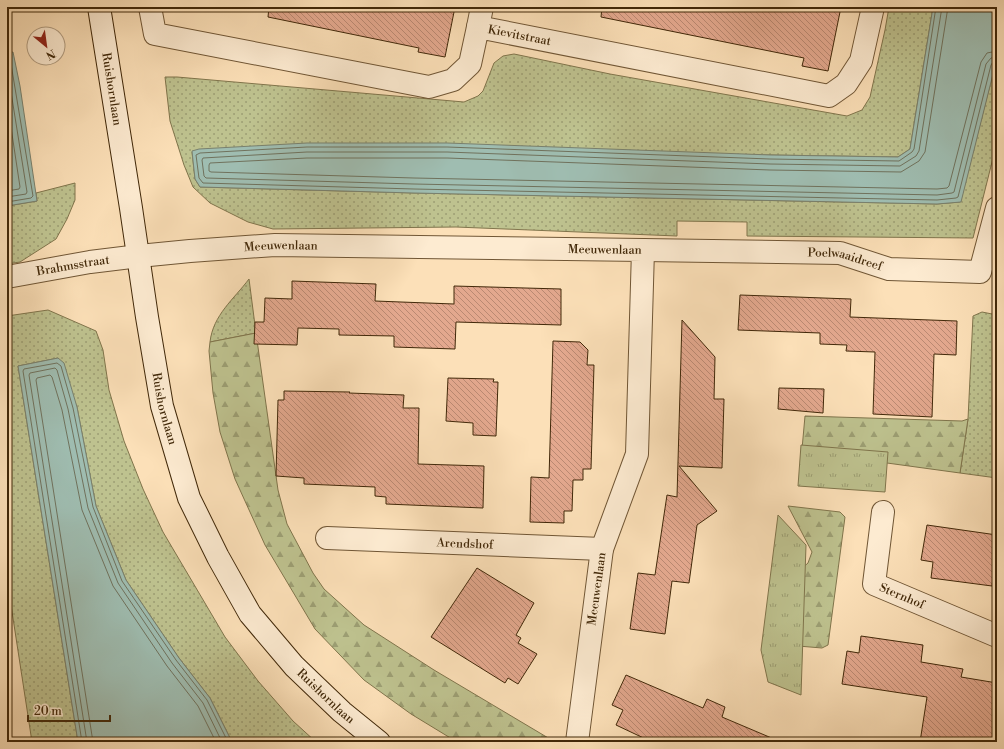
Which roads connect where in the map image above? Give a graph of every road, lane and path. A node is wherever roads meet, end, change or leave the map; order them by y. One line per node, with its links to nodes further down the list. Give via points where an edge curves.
1 (99, 7): 7 (street, Ruishornlaan)
2 (150, 7): 4 (street, Kievitstraat, via 155,34 429,87 453,80 470,64)
3 (873, 7): 4 (street, Kievitstraat, via 861,61 846,84 829,96)
4 (480, 17)
5 (997, 208): 6 (street, Poelwaaidreef, via 980,272 889,269 840,253)
6 (643, 250): 7 (street, Meeuwenlaan, via 275,245); 11 (street, Meeuwenlaan, via 637,454)
7 (139, 256): 8 (street, Brahmsstraat); 13 (street, Ruishornlaan, via 162,406 189,498 218,557 250,614 294,666 342,712)
8 (7, 277)
9 (883, 512): 12 (street, Sternhof, via 874,584)
10 (327, 538): 11 (street, Arendshof)
11 (602, 548): 14 (street, Meeuwenlaan)
12 (997, 636)
13 (379, 742)
14 (577, 742)

